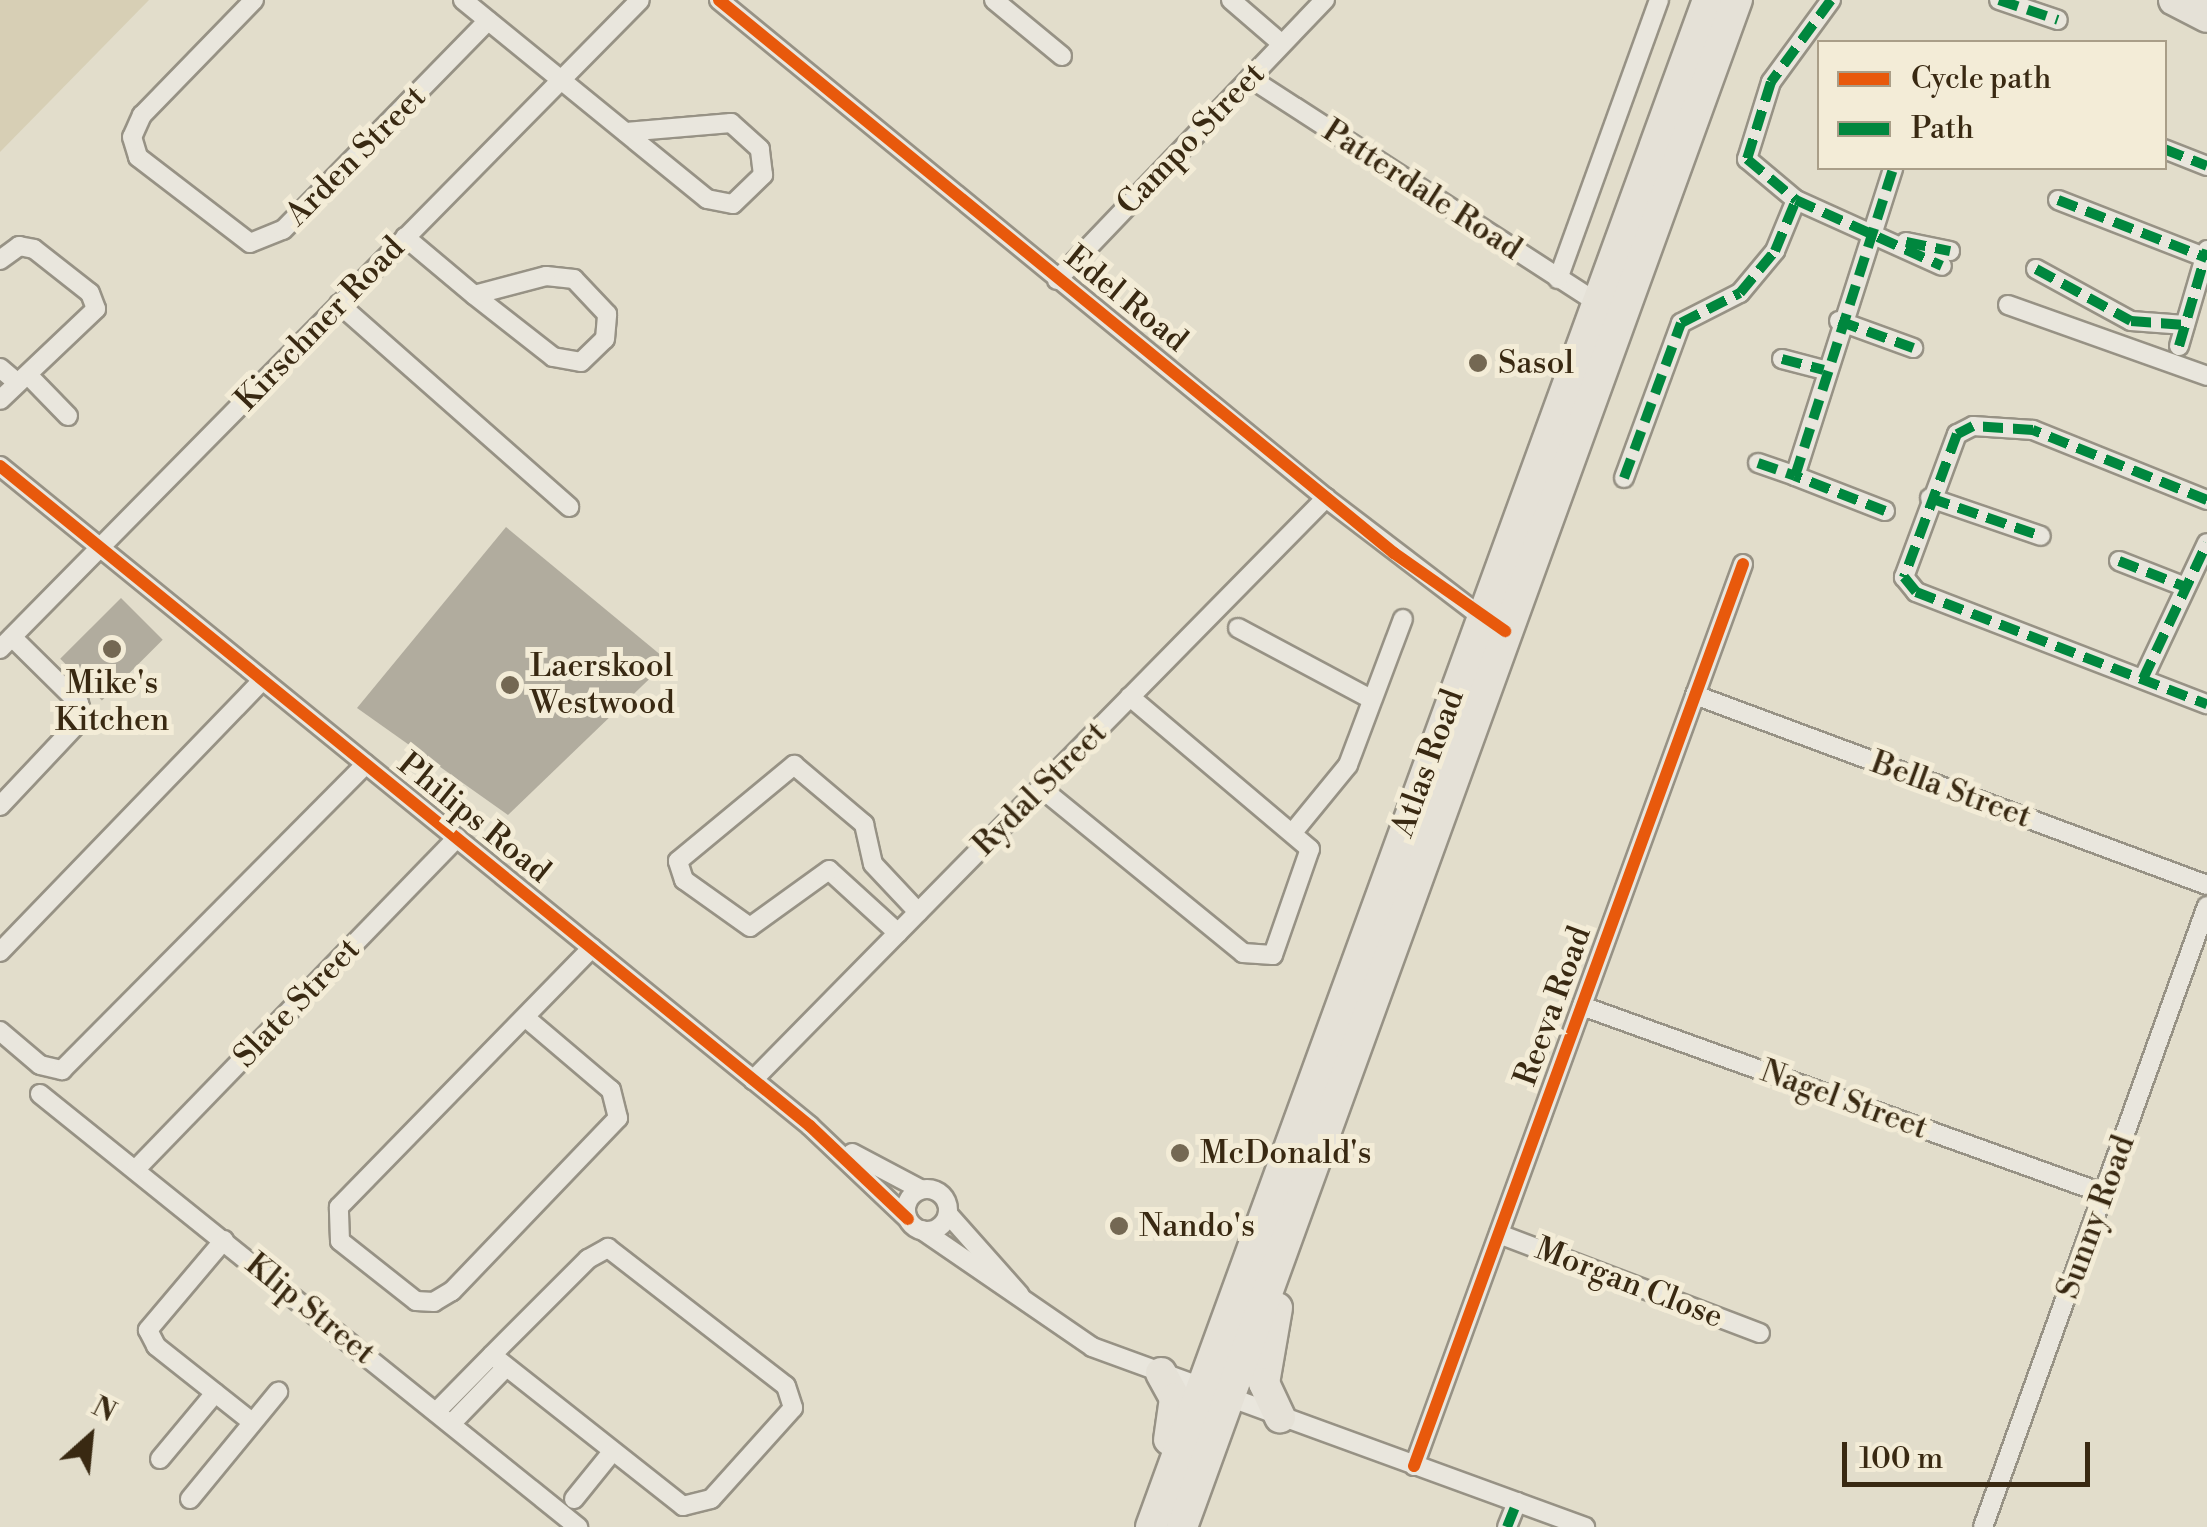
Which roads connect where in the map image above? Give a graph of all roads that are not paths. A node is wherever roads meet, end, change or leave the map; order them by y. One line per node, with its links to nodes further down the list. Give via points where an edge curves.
1 (254, 0): 16 (street, Arden Street, via 142,114 132,137 138,156 250,242 284,230)
2 (463, 0): 16 (street)
3 (640, 0): 19 (street, Kirschner Road)
4 (719, 0): 34 (street, Edel Road)
5 (994, 0): 18 (street)
6 (1232, 0): 17 (street)
7 (1326, 0): 17 (street, Campo Street)
8 (1659, 0): 33 (street)
9 (1708, 0): 36 (main road, Atlas Road)
10 (1737, 0): 66 (main road, Atlas Road)
11 (1831, 0): 25 (street, via 1771,82 1745,150 1761,175)
12 (1999, 0): 15 (street)
13 (2174, 0): 14 (main road)
14 (2207, 17)
15 (2058, 20)
16 (488, 21): 19 (street)
17 (1282, 44): 20 (street, Campo Street)
18 (1062, 56)
19 (563, 77): 21 (street); 28 (street, Kirschner Road)
20 (1250, 78): 33 (street, Patterdale Road); 34 (street, Campo Street)
21 (625, 132): 21 (street, via 720,204 746,198 762,175 760,148 731,123)
22 (2167, 150): 23 (street)
23 (2207, 166)
24 (1892, 170): 27 (street)
25 (1796, 200): 27 (street); 53 (street, via 1775,251 1740,293 1681,323)
26 (2058, 200): 29 (street)
27 (1869, 228): 30 (street); 39 (street)
28 (405, 236): 35 (street); 37 (street, Kirschner Road)
29 (2206, 255): 40 (street)
30 (1946, 258)
31 (0, 260): 47 (street, via 19,246 34,249 96,300 88,324)
32 (2036, 270): 40 (street, via 2131,321)
33 (1558, 279): 36 (street, Patterdale Road)
34 (1057, 280): 54 (street, Edel Road)
35 (474, 295): 35 (street, via 554,357 582,362 605,339 607,314 574,280 546,276)
36 (1595, 301): 66 (main road, Atlas Road)
37 (339, 304): 57 (street); 61 (street, Kirschner Road)
38 (2008, 305): 46 (street)
39 (1839, 321): 42 (street); 45 (street)
40 (2185, 325): 41 (street)
41 (2179, 346)
42 (1913, 348)
43 (1782, 359): 45 (street)
44 (0, 368): 47 (street)
45 (1824, 370): 52 (street)
46 (2207, 376)
47 (24, 380): 48 (street); 49 (street)
48 (0, 400)
49 (68, 416)
50 (1758, 463): 52 (street)
51 (0, 466): 61 (street, Philips Road)
52 (1795, 476): 58 (street)
53 (1624, 478)
54 (1326, 498): 66 (street, Edel Road); 72 (street, Rydal Street)
55 (1930, 498): 56 (street, via 1957,434 1989,425 2033,430); 59 (street); 70 (street, via 1904,576 1909,587)
56 (2207, 500)
57 (569, 507)
58 (1885, 511)
59 (2041, 536)
60 (2207, 543): 64 (street)
61 (100, 548): 68 (street, Kirschner Road); 69 (street, Philips Road)
62 (2120, 562): 64 (street)
63 (1742, 564): 71 (street, Reeva Road)
64 (2183, 586): 70 (street)
65 (1403, 619): 73 (street)
66 (1493, 624): 96 (main road, Atlas Road); 106 (main road, Atlas Road)
67 (1238, 628): 73 (street)
68 (6, 643): 77 (street, via 79,703 83,718)
69 (263, 680): 75 (street, Philips Road); 85 (street)
70 (2143, 680): 74 (street)
71 (1695, 696): 80 (street, Bella Street); 86 (street, Reeva Road)
72 (1130, 697): 76 (street, Rydal Street); 78 (street)
73 (1371, 699): 78 (street, via 1348,765)
74 (2207, 704)
75 (366, 764): 79 (street, Philips Road); 88 (street, via 62,1070 40,1065)
76 (1040, 788): 78 (street, via 1252,959 1273,954 1284,940 1310,857); 82 (street, Rydal Street)
77 (0, 806)
78 (1294, 831)
79 (456, 838): 84 (street, Philips Road); 92 (street, Slate Street)
80 (2207, 886)
81 (2207, 906): 94 (street, Sunny Road)
82 (918, 912): 83 (street, Rydal Street); 83 (street, via 873,864 864,824 794,764 678,862 684,880 750,927 829,870)
83 (898, 933): 89 (street, Rydal Street)
84 (592, 948): 87 (street); 89 (street, Philips Road)
85 (0, 952)
86 (1582, 1006): 94 (street, Nagel Street); 98 (street, Reeva Road)
87 (526, 1018): 87 (street, via 335,1216 340,1241 416,1301 434,1302 452,1290 618,1118 611,1090)
88 (0, 1031)
89 (754, 1080): 91 (street, Philips Road)
90 (40, 1094): 92 (street, Klip Street)
91 (810, 1126): 93 (street, Philips Road); 97 (street, Philips Road)
92 (137, 1168): 99 (street, Klip Street)
93 (920, 1190): 95 (street, via 939,1192); 97 (street, via 908,1200)
94 (2105, 1194): 121 (street, Sunny Road)
95 (948, 1214): 97 (street, via 937,1228); 100 (street, Philips Road)
96 (1292, 1217): 106 (main road, Atlas Road); 108 (main road, via 1264,1382)
97 (915, 1225): 100 (street, Philips Road)
98 (1499, 1234): 101 (street, Morgan Close); 113 (street, Reeva Road)
99 (224, 1240): 105 (street, via 148,1330 156,1346); 107 (street, Klip Street)
100 (1024, 1305): 103 (street, Philips Road, via 1067,1335)
101 (1760, 1332)
102 (499, 1361): 107 (street); 110 (street); 111 (street); 111 (street, via 588,1259 615,1249 792,1397 793,1408 744,1466 697,1506 677,1504)
103 (1161, 1373): 106 (street, Philips Road); 117 (main road, via 1176,1408)
104 (278, 1392): 109 (street)
105 (215, 1393): 109 (street); 112 (street)
106 (1216, 1394): 108 (street, Philips Road); 117 (main road, Atlas Road)
107 (436, 1412): 110 (street, Klip Street)
108 (1280, 1418): 113 (street, Philips Road)
109 (252, 1422): 114 (street)
110 (451, 1424): 118 (street, Klip Street)
111 (612, 1452): 115 (street)
112 (160, 1459)
113 (1414, 1466): 116 (street, Philips Road)
114 (190, 1499)
115 (574, 1500)
116 (1517, 1502): 119 (street); 120 (street, Philips Road)
117 (1163, 1524)
118 (578, 1527)
119 (1507, 1527)
120 (1585, 1527)
121 (1983, 1527)

